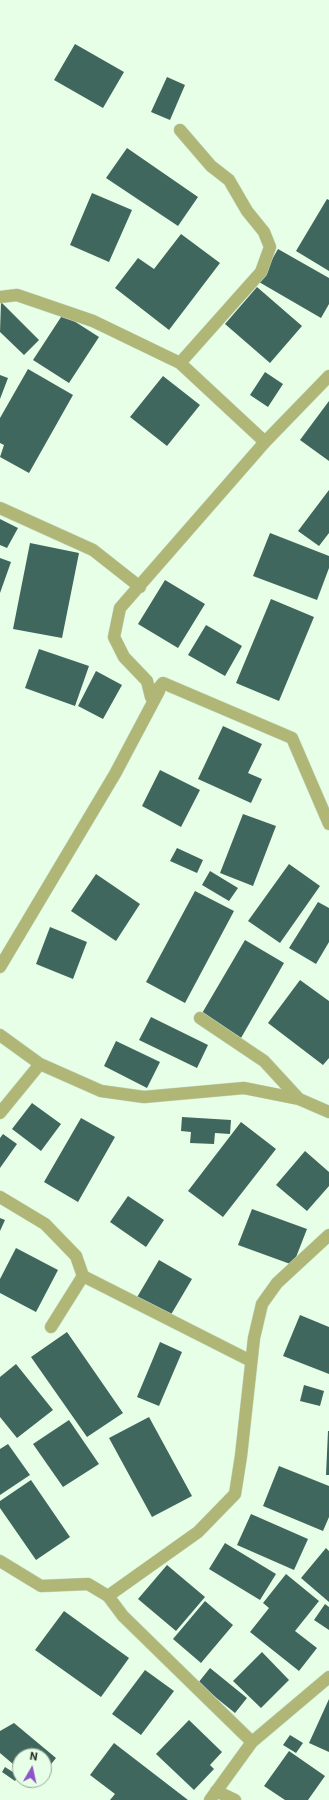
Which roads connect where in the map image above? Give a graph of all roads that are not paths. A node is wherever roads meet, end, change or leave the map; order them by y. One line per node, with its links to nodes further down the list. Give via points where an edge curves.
1 (180, 130): 3 (street, via 212,166 229,180 247,211 264,232 270,247 261,272)
2 (0, 297): 3 (street, via 17,295 93,321)
3 (180, 363): 5 (street)
4 (329, 376): 5 (street)
5 (266, 442): 7 (street)
6 (0, 508): 7 (street, via 93,550)
7 (140, 587): 8 (street, via 120,608 114,637 124,657 147,681 151,697)
8 (163, 683): 9 (street, via 292,738); 10 (street, via 115,774)
9 (329, 824)
10 (0, 967)
11 (200, 1018): 14 (street, via 264,1061)
12 (0, 1035): 13 (street)
13 (40, 1064): 14 (street, via 101,1091 144,1097 244,1088); 16 (street)
14 (299, 1099): 15 (street)
15 (329, 1112)
16 (0, 1113)
17 (0, 1197): 19 (street, via 45,1224 76,1256)
18 (329, 1234): 21 (street, via 277,1283 262,1304 254,1338)
19 (83, 1276): 20 (street); 21 (street)
20 (50, 1327)
21 (252, 1361): 23 (street, via 235,1494 198,1532)
22 (0, 1562): 23 (street, via 41,1586 88,1584)
23 (108, 1596): 25 (street, via 123,1616)
24 (329, 1678): 25 (street)
25 (252, 1742): 26 (street)
26 (213, 1795): 27 (street)
27 (235, 1800)

